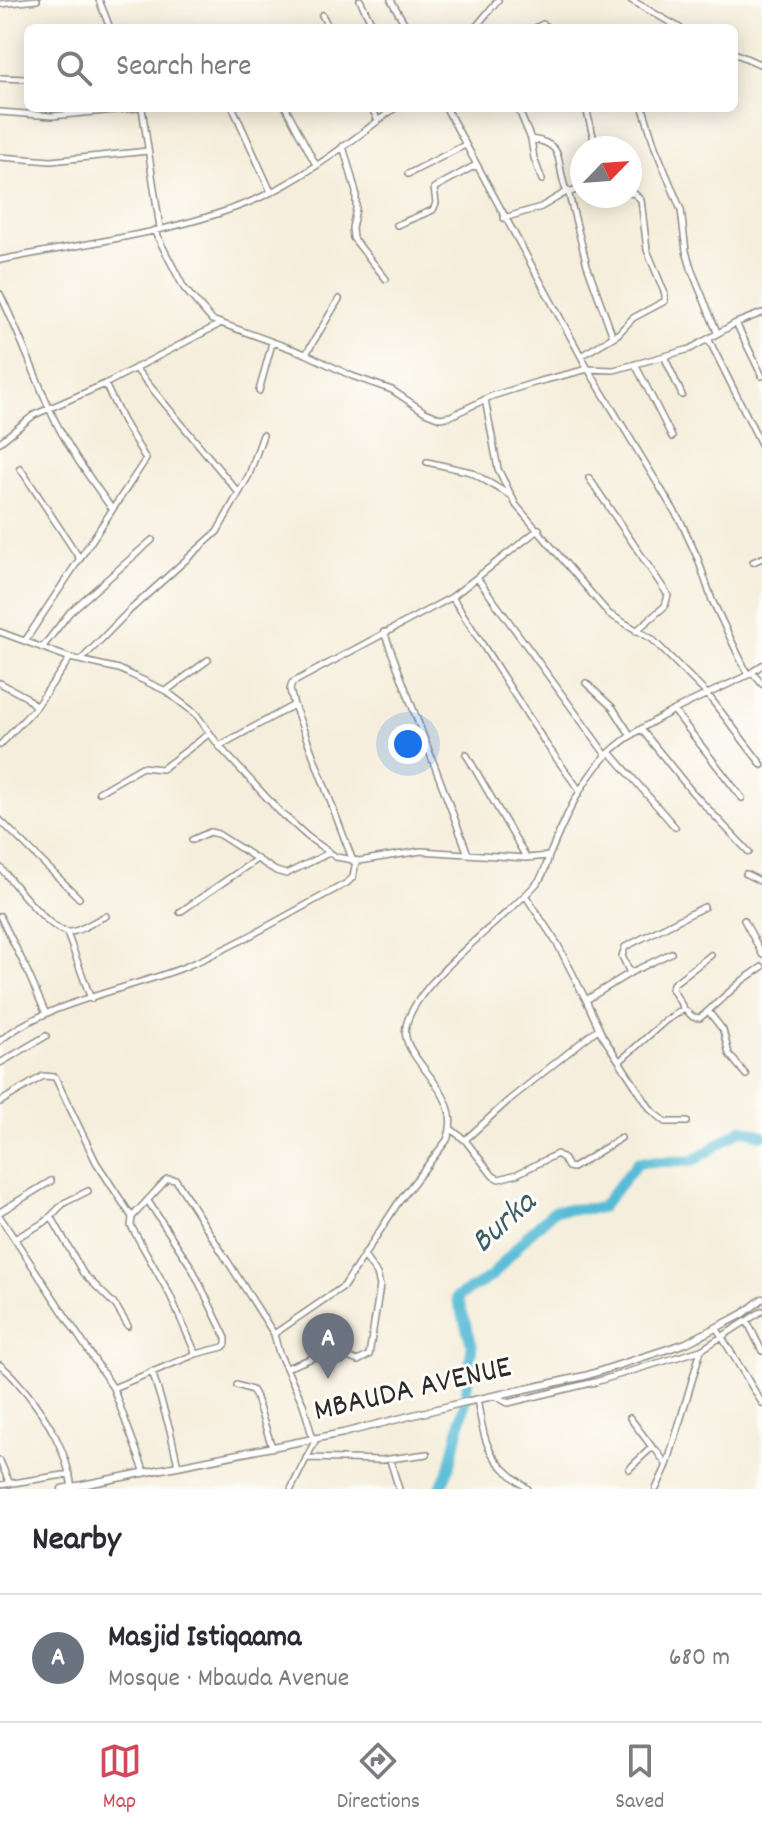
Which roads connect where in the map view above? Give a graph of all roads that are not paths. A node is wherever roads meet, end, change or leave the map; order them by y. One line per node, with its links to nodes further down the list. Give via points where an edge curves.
1 (37, 0): 7 (street)
2 (99, 0): 9 (street)
3 (360, 0): 11 (street)
4 (391, 0): 12 (street)
5 (498, 0): 13 (street)
6 (631, 0): 14 (street)
7 (0, 4)
8 (322, 15): 10 (street)
9 (108, 24)
10 (327, 24)
11 (372, 24)
12 (405, 24)
13 (478, 24)
14 (673, 24)
15 (738, 55): 16 (street)
16 (762, 65)
17 (0, 78): 18 (street)
18 (24, 79)
19 (0, 112): 20 (street)
20 (96, 112)
21 (140, 112): 35 (street)
22 (235, 112): 42 (street)
23 (288, 112): 37 (street)
24 (374, 112): 30 (street)
25 (390, 112): 30 (street)
26 (448, 112): 33 (street)
27 (520, 112): 32 (street)
28 (587, 112): 31 (street)
29 (644, 112): 54 (street, via 681,210 692,271)
30 (378, 121): 34 (street)
31 (593, 136)
32 (531, 139): 40 (street); 41 (street, via 555,146)
33 (465, 145): 38 (street); 39 (street)
34 (343, 146): 37 (street); 48 (street, via 356,192 353,238)
35 (148, 151): 36 (street, via 51,161); 46 (street)
36 (0, 157)
37 (316, 165): 42 (street)
38 (476, 165): 44 (street); 45 (street, via 434,188 433,210)
39 (408, 174)
40 (542, 180)
41 (568, 191): 44 (street, via 541,207); 55 (street)
42 (271, 192): 46 (street)
43 (642, 208): 55 (street, via 647,250 666,297)
44 (504, 218): 59 (street)
45 (397, 225)
46 (157, 229): 47 (street); 53 (street, via 184,288)
47 (0, 260)
48 (386, 279)
49 (0, 294): 69 (street)
50 (339, 299): 58 (street)
51 (761, 315): 52 (street)
52 (736, 323): 54 (street); 64 (street)
53 (219, 325): 57 (street); 62 (street)
54 (717, 332): 56 (street)
55 (613, 337): 59 (street)
56 (709, 340): 60 (street); 73 (street)
57 (272, 343): 58 (street); 66 (street)
58 (306, 354): 68 (street, via 392,390 440,418)
59 (581, 356): 63 (street)
60 (664, 356): 61 (street); 67 (street)
61 (635, 364): 63 (street); 71 (street)
62 (135, 368): 65 (street); 77 (street)
63 (588, 369): 68 (street); 96 (street, via 681,522 712,600)
64 (762, 376)
65 (105, 384): 69 (street); 79 (street, via 146,459)
66 (259, 391)
67 (682, 395)
68 (485, 399): 78 (street, via 495,457)
69 (49, 408): 72 (street); 79 (street)
70 (263, 435): 77 (street)
71 (672, 437)
72 (0, 442)
73 (762, 446)
74 (427, 462): 78 (street, via 471,472)
75 (20, 468): 83 (street)
76 (589, 478): 87 (street, via 668,595 665,606)
77 (238, 492): 93 (street, via 217,532)
78 (509, 495): 80 (street)
79 (112, 509): 83 (street)
80 (539, 529): 85 (street); 87 (street, via 603,608)
81 (152, 540): 91 (street, via 70,612)
82 (762, 558): 84 (street)
83 (80, 559): 90 (street)
84 (753, 562)
85 (478, 579): 86 (street); 111 (street)
86 (452, 597): 89 (street); 113 (street)
87 (635, 631): 101 (street, via 652,639)
88 (0, 632): 90 (street)
89 (384, 632): 102 (street, via 294,681); 121 (street)
90 (25, 641): 91 (street)
91 (42, 648): 92 (street)
92 (70, 658): 93 (street); 103 (street)
93 (81, 660): 100 (street, via 119,669)
94 (208, 660): 100 (street)
95 (762, 665): 96 (street)
96 (750, 673): 99 (street); 101 (street)
97 (0, 683): 103 (street)
98 (586, 683): 107 (street, via 613,708)
99 (762, 684)
100 (166, 691): 106 (street, via 196,714)
101 (708, 695): 104 (street); 112 (street)
102 (294, 705): 109 (street); 125 (street)
103 (36, 707): 108 (street)
104 (675, 712): 105 (street); 115 (street)
105 (641, 729): 107 (street); 119 (street)
106 (210, 733): 109 (street); 114 (street, via 162,769 142,767)
107 (631, 736): 111 (street)
108 (0, 745)
109 (219, 746): 120 (street, via 280,812)
110 (466, 754): 123 (street)
111 (608, 754): 113 (street); 117 (street)
112 (762, 765)
113 (580, 791): 122 (street)
114 (99, 792)
115 (742, 798)
116 (0, 821): 130 (street)
117 (675, 827)
118 (192, 840): 124 (street, via 214,833)
119 (749, 852)
120 (329, 853): 124 (street, via 286,874); 125 (street)
121 (468, 854): 123 (street); 125 (street, via 410,852)
122 (549, 856): 123 (street); 129 (street)
123 (526, 858)
124 (257, 859): 132 (street)
125 (355, 861): 142 (street, via 347,883 204,958)
126 (0, 867): 136 (street, via 43,915)
127 (746, 874): 128 (street)
128 (762, 882)
129 (525, 895): 143 (street); 155 (street, via 424,994 406,1025 411,1048 450,1111)
130 (79, 898)
131 (704, 907): 141 (street, via 625,947 622,956)
132 (180, 912)
133 (0, 916): 146 (street)
134 (106, 916): 136 (street)
135 (744, 920): 138 (street)
136 (66, 932): 142 (street)
137 (671, 953): 141 (street)
138 (762, 954)
139 (711, 955): 144 (street, via 673,984)
140 (762, 967): 145 (street)
141 (630, 973): 143 (street)
142 (91, 999): 146 (street)
143 (586, 1000): 147 (street)
144 (684, 1009): 145 (street, via 696,1018); 150 (street)
145 (708, 1011): 152 (street)
146 (46, 1014): 149 (street)
147 (599, 1028): 150 (street); 157 (street)
148 (46, 1036): 151 (street)
149 (0, 1041)
150 (620, 1061): 154 (street, via 655,1115)
151 (0, 1063)
152 (746, 1075)
153 (0, 1102): 163 (street, via 43,1076 55,1077 96,1162)
154 (687, 1122)
155 (451, 1129): 157 (street); 165 (street)
156 (621, 1138): 157 (street, via 573,1168 557,1154 499,1179)
157 (465, 1140)
158 (51, 1181): 161 (street)
159 (88, 1191): 162 (street)
160 (148, 1201): 163 (street); 171 (street, via 167,1179 176,1180); 175 (street, via 192,1268 226,1338 223,1347)
161 (0, 1214): 164 (street)
162 (51, 1216): 164 (street); 169 (street, via 78,1266)
163 (132, 1217): 175 (street, via 132,1229)
164 (16, 1238): 180 (street)
165 (364, 1256): 171 (street, via 344,1286); 177 (street, via 380,1286 369,1355 358,1361 333,1352)
166 (762, 1299): 170 (street, MBAUDA AVENUE)
167 (762, 1311): 168 (street)
168 (747, 1321): 172 (street); 174 (street)
169 (128, 1326)
170 (717, 1329): 172 (street); 181 (street, MBAUDA AVENUE, via 585,1376)
171 (274, 1334): 177 (street)
172 (722, 1336): 173 (street); 183 (street)
173 (701, 1350): 181 (street, via 508,1403); 192 (street)
174 (762, 1351)
175 (196, 1354): 178 (street)
176 (0, 1365): 196 (street, via 41,1410)
177 (286, 1368): 185 (street)
178 (152, 1371): 180 (street); 193 (street)
179 (237, 1385): 186 (street, via 255,1395)
180 (113, 1388): 195 (street)
181 (495, 1396): 182 (street, MBAUDA AVENUE)
182 (477, 1399): 185 (street, MBAUDA AVENUE); 203 (street, via 486,1447)
183 (762, 1403)
184 (630, 1418): 187 (street)
185 (315, 1439): 186 (street, MBAUDA AVENUE); 189 (street)
186 (272, 1447): 193 (street, MBAUDA AVENUE)
187 (653, 1448): 192 (street); 194 (street)
188 (427, 1454): 190 (street)
189 (306, 1458): 190 (street); 201 (street)
190 (390, 1459): 202 (street)
191 (0, 1461): 197 (street)
192 (667, 1465): 204 (street)
193 (178, 1466): 195 (street, MBAUDA AVENUE)
194 (629, 1469)
195 (145, 1473): 199 (street, MBAUDA AVENUE)
196 (70, 1474): 197 (street); 199 (street)
197 (10, 1484): 198 (street)
198 (0, 1485)
199 (72, 1487): 200 (street, MBAUDA AVENUE)
200 (62, 1489)
201 (291, 1489)
202 (399, 1489)
203 (528, 1489)
204 (656, 1489)

